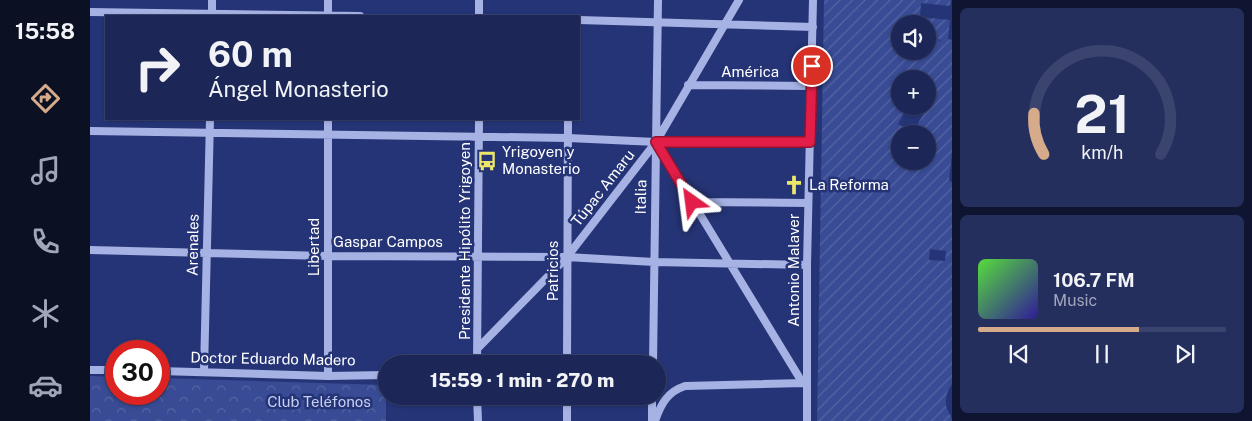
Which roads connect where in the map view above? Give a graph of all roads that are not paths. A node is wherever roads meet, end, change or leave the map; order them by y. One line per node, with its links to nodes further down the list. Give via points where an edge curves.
1 (212, 0): 8 (street)
2 (328, 0): 9 (street)
3 (479, 0): 10 (street)
4 (658, 0): 12 (street, Italia)
5 (739, 0): 13 (street, Túpac Amaru)
6 (813, 0): 14 (street, Antonio Malaver)
7 (90, 12): 8 (street)
8 (212, 15)
9 (328, 15)
10 (479, 15)
11 (580, 20): 12 (street)
12 (658, 21): 13 (street); 26 (street, Italia)
13 (725, 24): 14 (street); 15 (street, Túpac Amaru)
14 (813, 27): 16 (street, Antonio Malaver)
15 (688, 86): 16 (street, América); 26 (street, Túpac Amaru)
16 (811, 86): 27 (street, Antonio Malaver)
17 (210, 120): 22 (street, Arenales)
18 (328, 120): 23 (street, Libertad)
19 (479, 120): 24 (street, Presidente Hipólito Yrigoyen)
20 (568, 120): 25 (street, Patricios)
21 (90, 131): 22 (street)
22 (209, 133): 23 (street); 31 (street, Arenales)
23 (328, 135): 24 (street); 32 (street, Libertad)
24 (479, 137): 25 (street); 33 (street, Presidente Hipólito Yrigoyen)
25 (568, 138): 26 (street); 34 (street, Patricios)
26 (656, 142): 27 (street); 28 (street); 34 (street, Túpac Amaru); 35 (street, Italia)
27 (810, 142): 29 (street, Antonio Malaver)
28 (692, 202): 29 (street); 36 (street)
29 (808, 203): 37 (street, Antonio Malaver)
30 (90, 250): 31 (street, Gaspar Campos)
31 (206, 254): 32 (street, Gaspar Campos); 45 (street, Arenales)
32 (328, 256): 33 (street, Gaspar Campos); 46 (street, Libertad)
33 (479, 256): 34 (street, Gaspar Campos); 38 (street, Presidente Hipólito Yrigoyen)
34 (567, 257): 35 (street, Gaspar Campos); 38 (street, Túpac Amaru); 40 (street, Patricios)
35 (654, 262): 36 (street, Gaspar Campos); 41 (street, Italia)
36 (730, 263): 37 (street, Gaspar Campos); 48 (street)
37 (807, 265): 48 (street, Antonio Malaver)
38 (478, 348): 39 (street, Presidente Hipólito Yrigoyen)
39 (478, 355)
40 (567, 355)
41 (653, 355)
42 (90, 370): 43 (street)
43 (105, 370)
44 (170, 371): 45 (street, Doctor Eduardo Madero)
45 (204, 371): 46 (street, Doctor Eduardo Madero)
46 (328, 376): 47 (street, Doctor Eduardo Madero)
47 (378, 376)
48 (805, 383): 54 (street, via 685,386 667,396); 55 (street, Antonio Malaver)
49 (478, 405): 52 (street)
50 (567, 405): 53 (street)
51 (652, 405): 54 (street)
52 (478, 421)
53 (567, 421)
54 (653, 421)
55 (807, 421)

